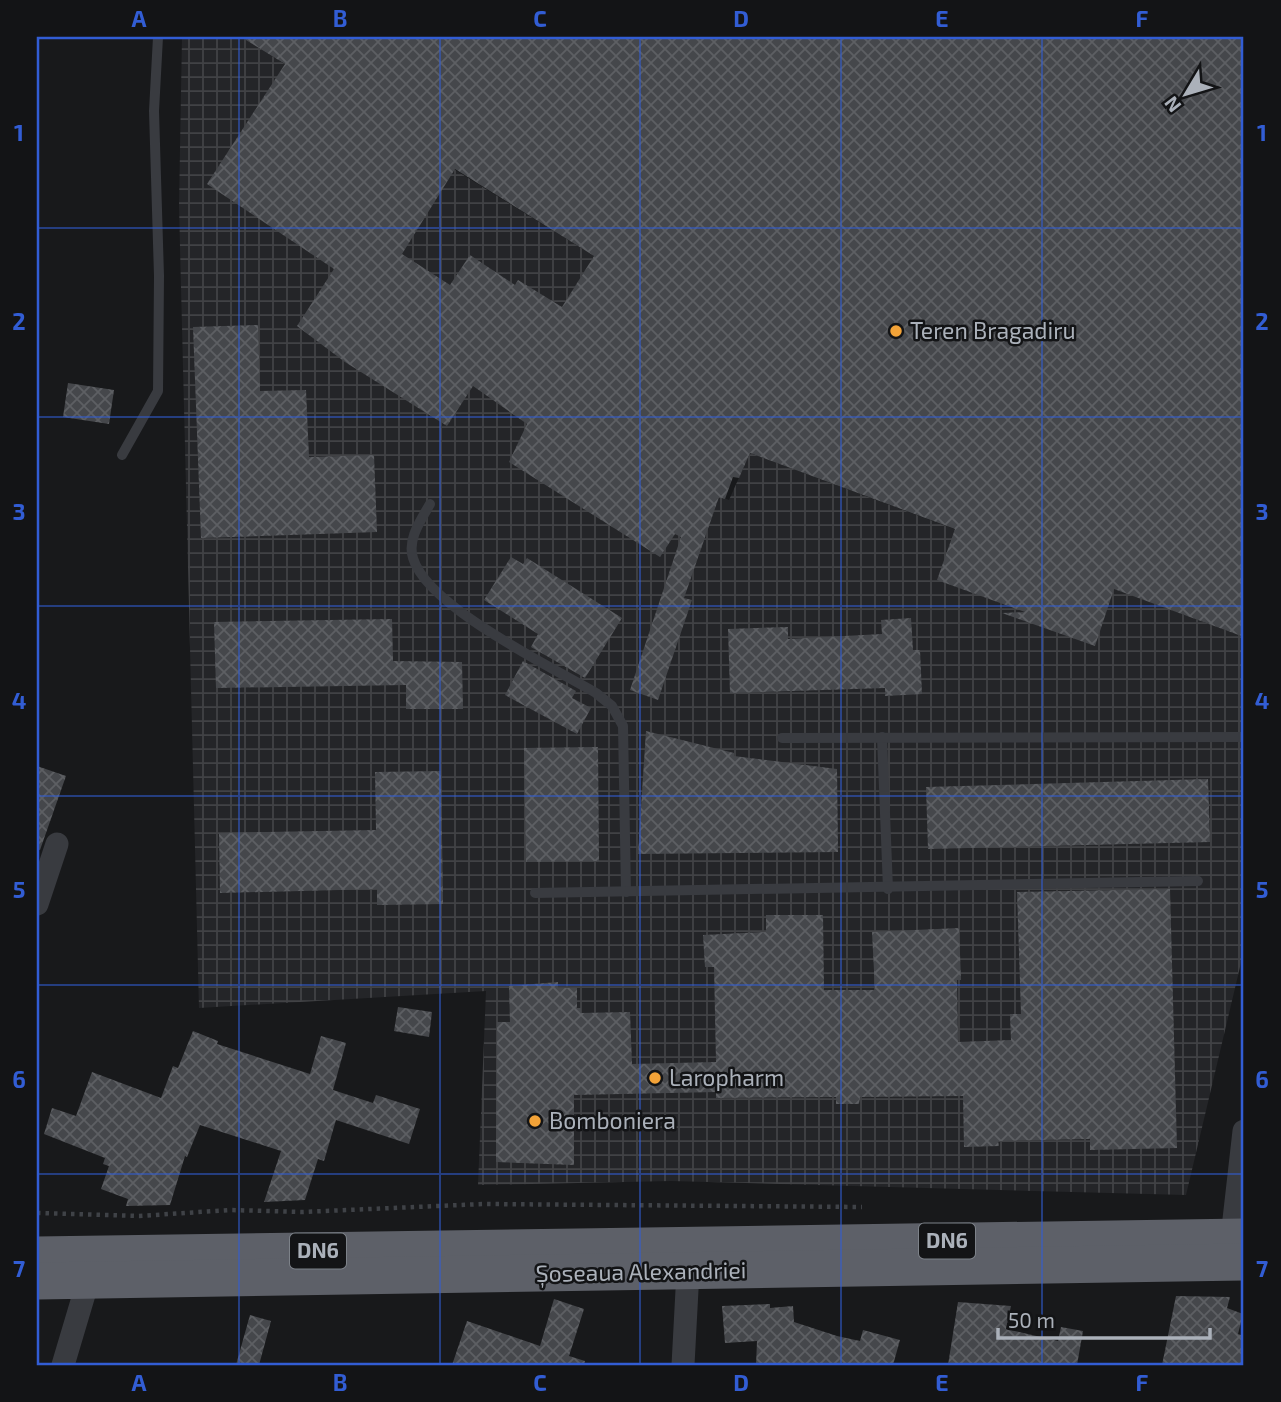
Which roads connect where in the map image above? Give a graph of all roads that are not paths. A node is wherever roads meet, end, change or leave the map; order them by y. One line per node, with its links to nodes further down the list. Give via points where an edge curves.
1 (158, 37): 2 (lane, via 154,111 158,391)
2 (122, 455)
3 (430, 504): 10 (lane, via 412,545 421,575 458,611 596,693 612,706 623,726)
4 (882, 737): 5 (lane); 6 (lane); 9 (lane)
5 (1244, 737)
6 (782, 738)
7 (57, 844): 12 (street)
8 (1198, 881): 9 (lane)
9 (888, 889): 10 (lane)
10 (626, 892): 11 (lane)
11 (535, 893)
12 (37, 904)
13 (1244, 1131): 14 (street)
14 (1240, 1245): 15 (highway, Șoseaua Alexandriei / DN6); 16 (highway, Șoseaua Alexandriei / DN6)
15 (37, 1255)
16 (688, 1271): 17 (highway, Șoseaua Alexandriei / DN6); 20 (street)
17 (88, 1280): 18 (highway, Șoseaua Alexandriei / DN6); 19 (street)
18 (37, 1281)
19 (63, 1365)
20 (682, 1365)

